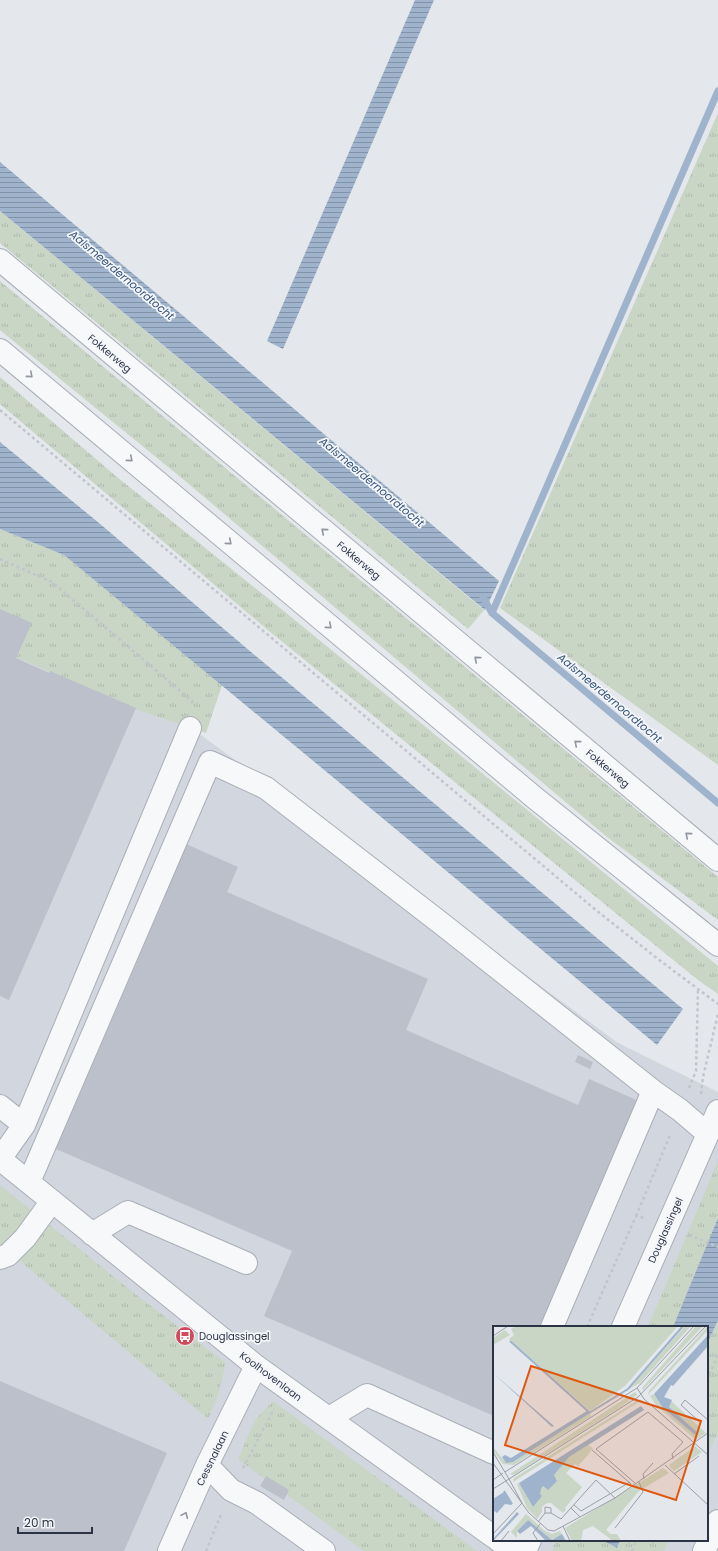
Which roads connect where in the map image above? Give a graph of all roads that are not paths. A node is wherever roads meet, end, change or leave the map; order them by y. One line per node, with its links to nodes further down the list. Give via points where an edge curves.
1 (0, 260): 4 (street, Fokkerweg, one-way to 1)
2 (0, 350): 5 (street, one-way to 5, via 535,798)
3 (190, 728): 9 (street)
4 (718, 860)
5 (718, 946)
6 (653, 1091): 10 (street); 12 (street, via 266,788 210,762); 17 (street)
7 (0, 1106): 9 (street)
8 (718, 1111): 10 (street, Douglassingel)
9 (24, 1125): 11 (street)
10 (708, 1134): 18 (street, Douglassingel)
11 (0, 1159): 12 (street, Koolhovenlaan)
12 (29, 1182): 13 (street, Koolhovenlaan)
13 (52, 1201): 14 (street, Koolhovenlaan); 15 (street, via 25,1238 8,1255)
14 (92, 1234): 16 (street, via 128,1212); 19 (street, Koolhovenlaan)
15 (0, 1258)
16 (246, 1263)
17 (552, 1326)
18 (623, 1326)
19 (256, 1366): 20 (street, Koolhovenlaan); 22 (street, Cessnalaan)
20 (329, 1418): 21 (street, via 367,1394); 24 (street, Koolhovenlaan)
21 (493, 1453)
22 (207, 1465): 27 (street, Cessnalaan, one-way to 22); 28 (street, via 231,1490 256,1503)
23 (718, 1521): 31 (street)
24 (493, 1536)
25 (499, 1541): 29 (street)
26 (530, 1541): 30 (street)
27 (169, 1551)
28 (324, 1551)
29 (514, 1551)
30 (525, 1551)
31 (704, 1551)

